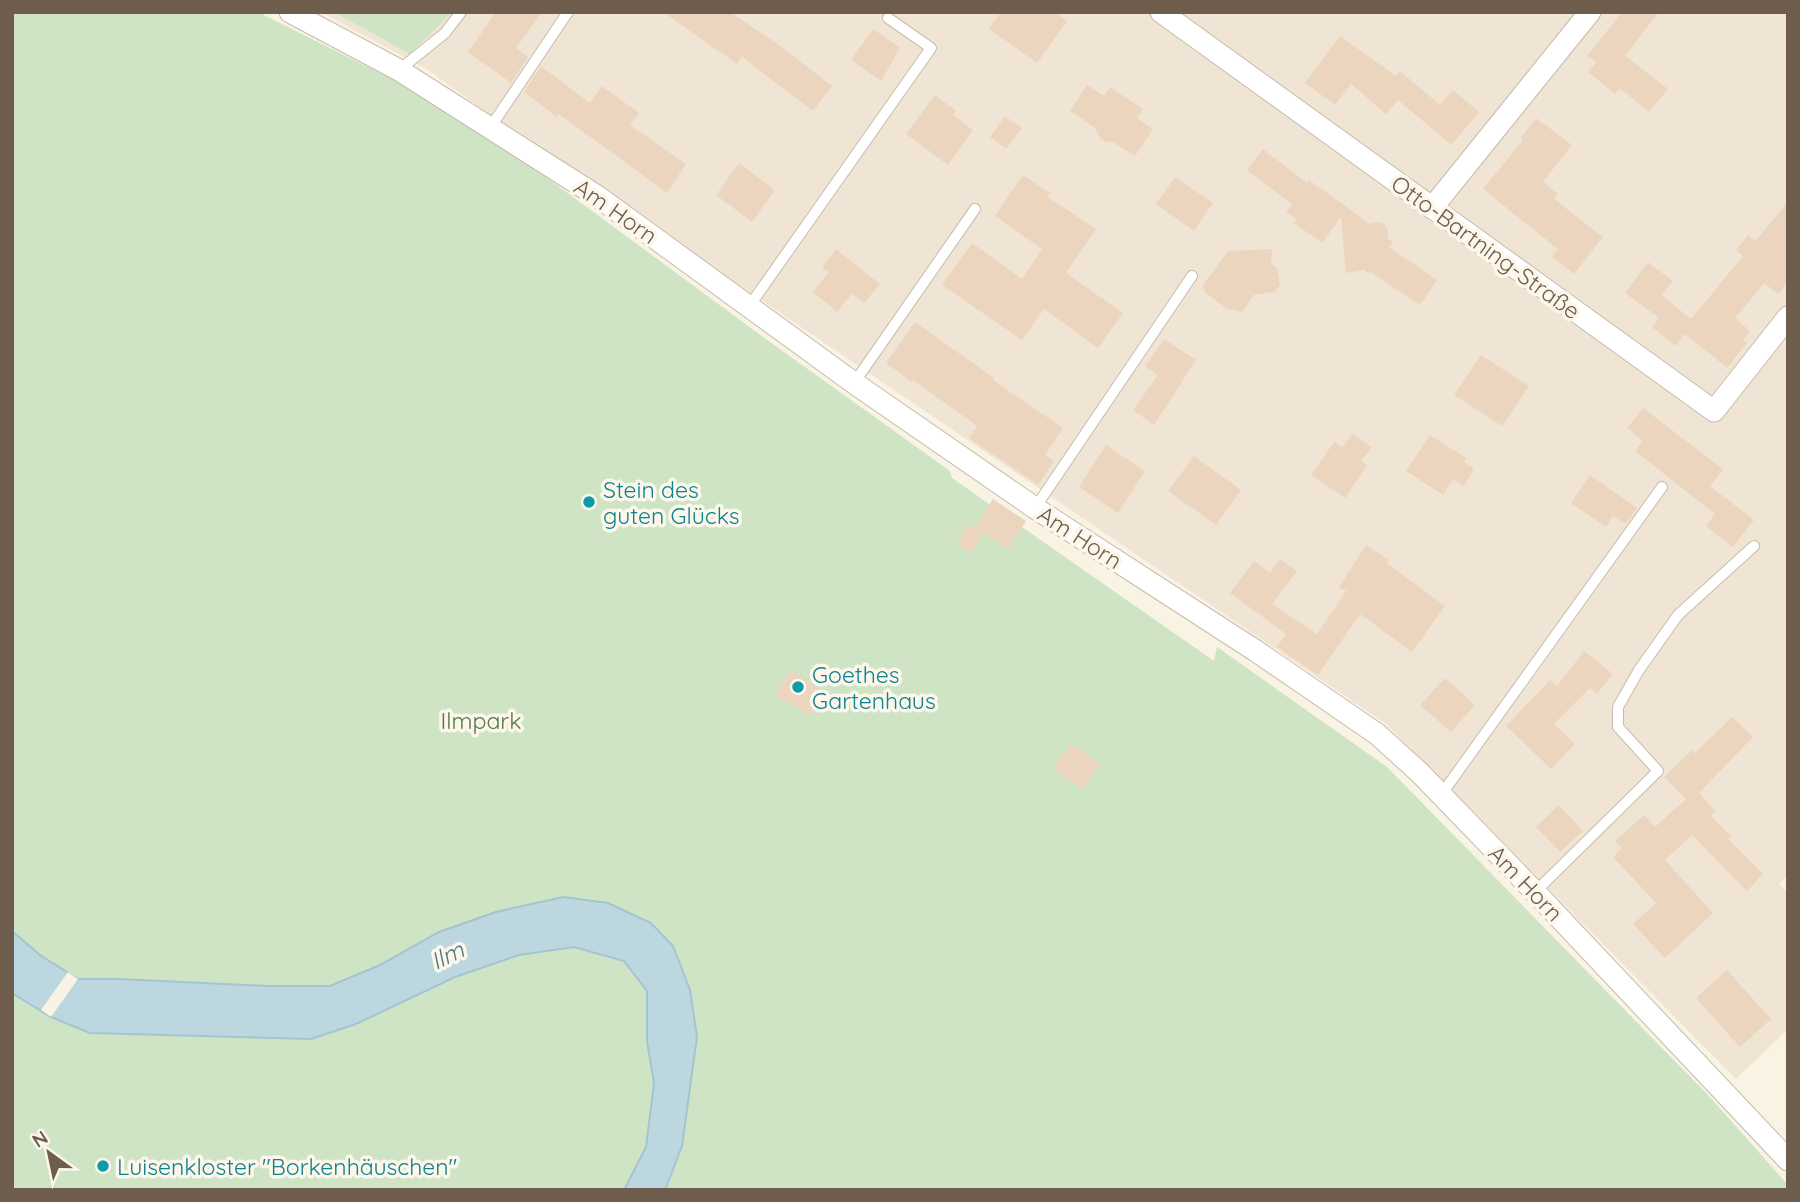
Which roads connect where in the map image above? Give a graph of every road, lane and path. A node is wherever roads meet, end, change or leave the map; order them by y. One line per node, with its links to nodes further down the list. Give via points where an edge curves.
1 (290, 12): 7 (street, Am Horn)
2 (461, 12): 7 (lane, via 445,33)
3 (568, 12): 8 (lane)
4 (1161, 12): 9 (street, Otto-Bartning-Straße)
5 (1588, 13): 9 (street)
6 (888, 18): 12 (lane, via 931,48)
7 (399, 70): 8 (street, Am Horn)
8 (490, 128): 12 (street, Am Horn, via 597,196)
9 (1432, 208): 13 (street, Otto-Bartning-Straße, via 1714,411)
10 (975, 209): 14 (lane)
11 (1192, 276): 16 (lane)
12 (748, 308): 14 (street, Am Horn)
13 (1788, 317)
14 (853, 383): 16 (street, Am Horn)
15 (1662, 487): 18 (lane)
16 (1035, 508): 18 (street, Am Horn, via 1377,734)
17 (1754, 546): 19 (lane, via 1678,615 1618,707 1618,727 1658,771)
18 (1441, 795): 19 (street, Am Horn)
19 (1535, 892): 20 (street, Am Horn)
20 (1788, 1160)

